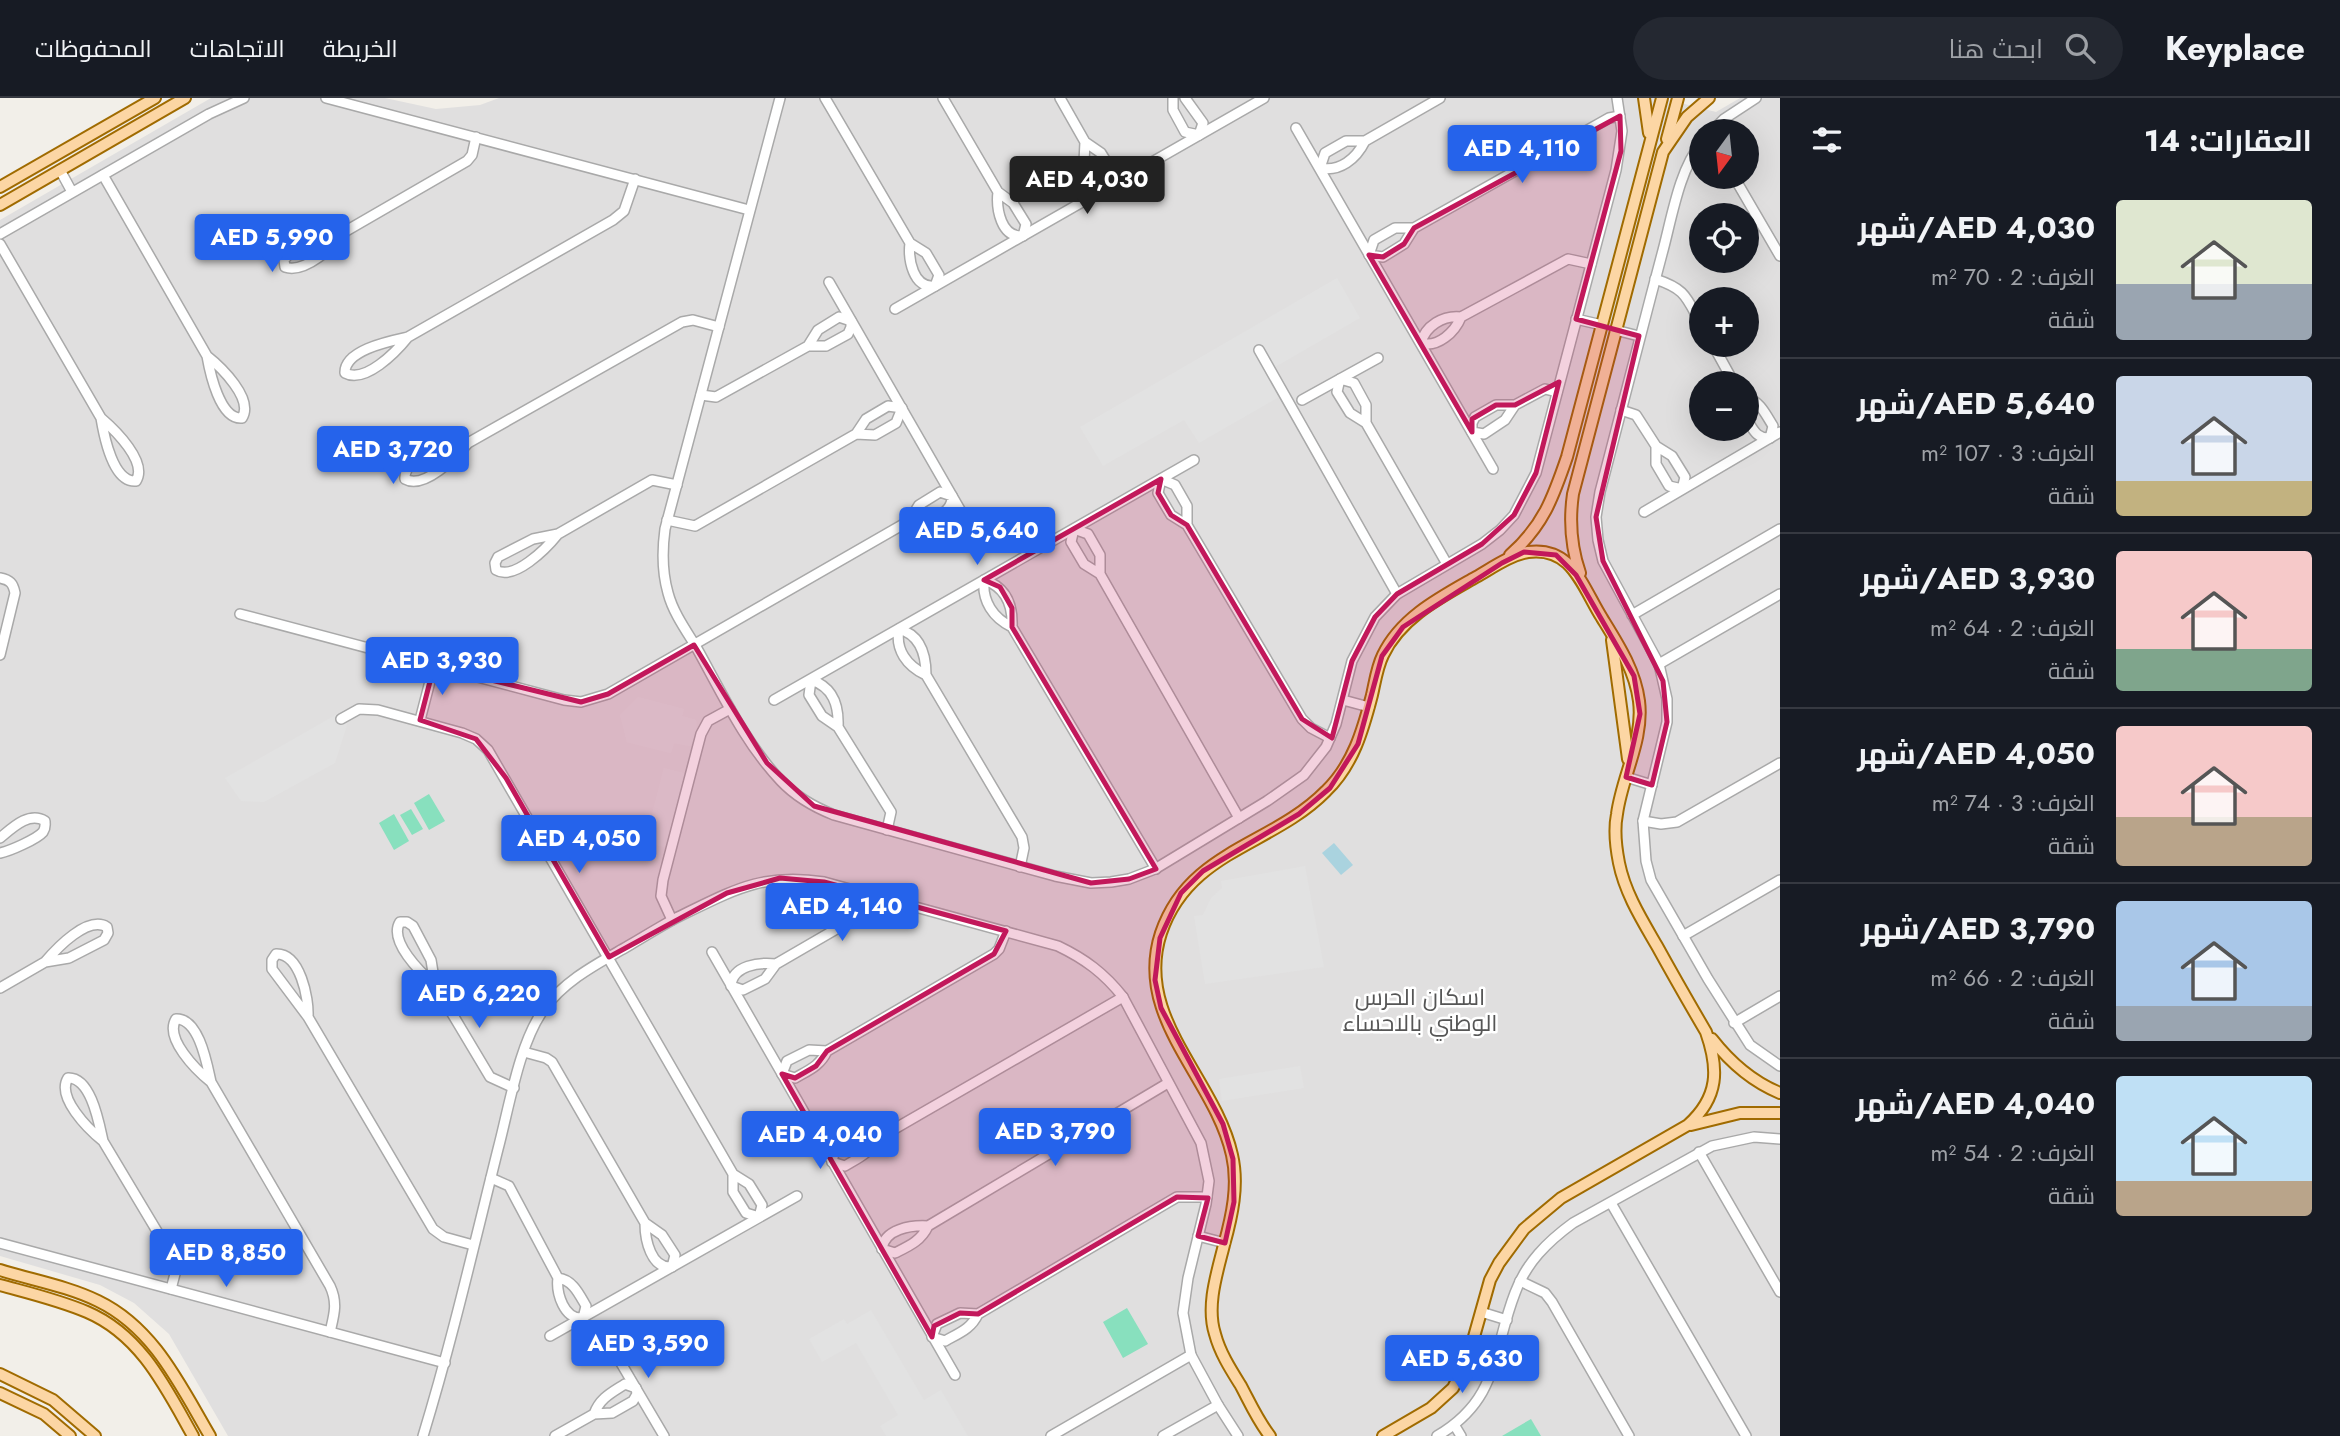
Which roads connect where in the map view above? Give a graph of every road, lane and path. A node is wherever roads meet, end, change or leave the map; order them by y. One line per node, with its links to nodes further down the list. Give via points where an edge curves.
1 (156, 98): 19 (main road); 35 (main road)
2 (185, 98): 19 (main road)
3 (244, 98): 32 (street)
4 (326, 98): 24 (street)
5 (780, 98): 40 (street)
6 (825, 98): 47 (street)
7 (943, 98): 38 (street)
8 (1060, 98): 26 (street)
9 (1173, 98): 23 (street, via 1173,110 1185,132)
10 (1185, 98): 23 (street, via 1203,123)
11 (1264, 98): 23 (street)
12 (1440, 98): 25 (street)
13 (1617, 98): 20 (street)
14 (1644, 98): 27 (main road)
15 (1662, 98): 27 (main road)
16 (1678, 98): 28 (main road)
17 (1709, 98): 28 (main road, via 1687,117)
18 (1756, 98): 21 (street)
19 (165, 110): 31 (main road)
20 (1620, 116): 41 (street); 51 (street, via 1621,151)
21 (1724, 119)
22 (1296, 128): 30 (street)
23 (1199, 135): 34 (street)
24 (476, 137): 33 (street); 43 (street, via 467,161)
25 (1365, 141): 30 (street, via 1355,157 1334,170); 30 (street, via 1346,142 1325,153)
26 (1085, 142): 34 (street, via 1101,153 1114,174); 34 (street, via 1084,162 1097,183)
27 (1649, 147): 42 (main road)
28 (1663, 152): 45 (main road)
29 (1689, 165): 52 (street)
30 (1320, 168): 49 (street)
31 (60, 170): 37 (street); 39 (main road)
32 (103, 175): 37 (street); 68 (street)
33 (635, 179): 40 (street); 64 (street, via 624,211 613,220)
34 (1110, 186): 46 (street)
35 (0, 187)
36 (1741, 189): 50 (street)
37 (72, 192): 44 (street)
38 (998, 192): 46 (street, via 1013,203 1026,224); 46 (street, via 997,212 1003,223 1009,233)
39 (0, 205)
40 (750, 210): 61 (street)
41 (1414, 228): 49 (street, via 1404,244 1383,257); 49 (street, via 1395,228 1374,240)
42 (1627, 230): 45 (main road); 60 (main road)
43 (346, 231): 43 (street, via 322,235 289,254 285,267 300,268 334,246)
44 (0, 234)
45 (1641, 234): 62 (main road)
46 (1023, 236): 54 (street)
47 (910, 243): 54 (street, via 926,253 939,275); 54 (street, via 909,262 922,284)
48 (0, 244): 78 (street)
49 (1369, 255): 65 (street)
50 (1780, 256)
51 (1591, 264): 57 (street, via 1568,259); 58 (street)
52 (1655, 279): 55 (street, via 1676,285); 63 (street)
53 (828, 282): 59 (street)
54 (935, 286): 56 (street)
55 (1689, 303)
56 (895, 309)
57 (1461, 317): 65 (street, via 1448,317 1427,329); 65 (street, via 1454,331 1435,343)
58 (1576, 319): 60 (street); 71 (street)
59 (851, 321): 66 (street, via 839,317 818,330); 66 (street, via 848,334 827,346); 76 (street)
60 (1602, 325): 79 (main road)
61 (719, 327): 72 (street); 87 (street, via 682,321)
62 (1615, 330): 63 (street); 81 (main road)
63 (1639, 336): 77 (street)
64 (408, 337): 64 (street, via 383,342 348,360 345,373 360,376 382,363)
65 (1421, 343): 82 (street)
66 (807, 346): 72 (street, via 716,397)
67 (1259, 350): 109 (street)
68 (207, 355): 68 (street, via 211,380 229,415 243,418 246,404)
69 (1378, 358): 70 (street)
70 (1340, 379): 73 (street); 80 (street, via 1337,392 1350,413); 80 (street, via 1354,383 1366,405)
71 (1556, 392): 75 (street, via 1545,389); 104 (street, via 1536,473 1514,515 1482,544)
72 (701, 396): 92 (street)
73 (1302, 400)
74 (1759, 404): 86 (street, via 1773,426)
75 (1515, 405): 82 (street, via 1505,420 1484,434); 82 (street, via 1496,405 1475,417)
76 (902, 408): 84 (street, via 888,406 866,419); 84 (street, via 897,423 875,435); 94 (street)
77 (1621, 410): 88 (street, via 1636,415); 112 (street, via 1596,517 1603,561)
78 (100, 418): 78 (street, via 105,443 123,478 136,481 139,466 126,444)
79 (1576, 423): 81 (main road); 103 (main road, via 1545,516)
80 (1366, 424): 104 (street)
81 (1589, 426): 108 (main road, via 1569,517 1573,553)
82 (1472, 432): 90 (street)
83 (1780, 432): 86 (street)
84 (856, 435): 96 (street, via 695,526)
85 (1759, 437): 86 (street)
86 (1770, 438): 93 (street)
87 (468, 443): 87 (street, via 443,447 408,465 405,479 420,482)
88 (1656, 446): 93 (street, via 1672,456 1685,477); 93 (street, via 1656,464 1669,486)
89 (1194, 460): 91 (street)
90 (1493, 469)
91 (1161, 480): 98 (street, via 1158,493 1171,515); 98 (street, via 1175,485 1187,506); 99 (street)
92 (677, 485): 96 (street); 101 (street, via 652,480)
93 (1682, 489): 95 (street)
94 (952, 496): 97 (street, via 940,492 919,505); 97 (street, via 949,509 928,521); 102 (street)
95 (1644, 512)
96 (667, 520): 116 (street, via 663,569 668,595)
97 (909, 521): 116 (street)
98 (1187, 525): 129 (street, via 1302,719)
99 (1074, 529): 105 (street, via 1071,542 1084,564); 105 (street, via 1088,534 1100,555); 107 (street)
100 (1779, 531): 112 (street)
101 (558, 534): 101 (street, via 533,539 498,557 496,570 510,573)
102 (974, 534)
103 (1502, 562): 108 (main road, via 1524,552 1556,555 1568,564); 124 (main road, via 1436,600 1403,626 1382,656)
104 (1447, 564): 109 (street)
105 (1100, 574): 133 (street)
106 (0, 578): 117 (street, via 13,585 15,593)
107 (984, 580): 113 (street, via 983,595 996,617); 113 (street, via 1000,587 1012,608); 114 (street)
108 (1586, 593): 115 (main road)
109 (1396, 594): 123 (street, via 1361,641)
110 (1780, 594): 118 (street)
111 (240, 614): 119 (street)
112 (1632, 615): 118 (street)
113 (1012, 627): 139 (street)
114 (899, 629): 120 (street, via 897,643 910,665); 120 (street, via 914,635 926,656); 121 (street)
115 (1611, 633): 131 (main road); 131 (main road, via 1634,676 1639,697 1638,732)
116 (694, 645): 119 (street, via 608,694 581,702); 125 (street)
117 (0, 655)
118 (1659, 664): 132 (street, via 1667,722)
119 (434, 666): 127 (street)
120 (926, 675): 138 (street, via 1022,837)
121 (811, 680): 122 (street); 128 (street, via 809,695 822,716); 128 (street, via 826,686 838,708)
122 (774, 700)
123 (1343, 700): 124 (street); 129 (street)
124 (1368, 707): 182 (main road, via 1358,744 1330,788 1299,814 1203,871 1181,893 1160,937 1155,980 1161,1008 1223,1124 1233,1159 1234,1202)
125 (730, 709): 135 (street, via 766,763 795,794 834,815); 142 (street, via 708,721 701,733 663,880 661,896)
126 (341, 719): 127 (street, via 369,708)
127 (420, 720): 146 (street, via 476,739 488,750)
128 (838, 727): 135 (street, via 891,812)
129 (1330, 737): 133 (street, via 1304,775)
130 (1780, 762): 134 (street, via 1677,822)
131 (1627, 771): 132 (street); 156 (main road, via 1616,816 1623,879)
132 (1652, 785): 134 (street)
133 (1239, 817): 139 (street)
134 (1643, 821): 144 (street, via 1651,880)
135 (887, 830): 138 (street)
136 (0, 838): 137 (street, via 30,817 45,821 42,834)
137 (0, 853)
138 (1020, 867): 139 (street, via 1091,883 1129,879)
139 (1156, 869)
140 (1780, 880): 144 (street)
141 (873, 895): 142 (street, via 824,882 779,878 744,886); 143 (street); 148 (street, via 869,910)
142 (672, 920): 146 (street)
143 (1006, 931): 153 (street, via 1080,957 1108,978); 157 (street, via 994,954)
144 (1683, 936): 155 (street)
145 (712, 952): 150 (street)
146 (609, 957): 158 (street, via 558,991 543,1009); 172 (street)
147 (45, 962): 147 (street, via 69,958 104,940 107,927 93,923 70,937); 151 (street)
148 (776, 964): 150 (street, via 765,979 743,990); 150 (street, via 758,963 735,974)
149 (435, 985): 149 (street, via 430,960 413,926 400,922 396,937); 163 (street, via 490,1077)
150 (731, 986): 160 (street)
151 (0, 988)
152 (1780, 996): 155 (street)
153 (1123, 998): 162 (street); 167 (street)
154 (307, 1017): 154 (street, via 309,1003 302,980 289,957 276,954 272,969); 183 (street, via 433,1229)
155 (1734, 1023): 159 (street, via 1750,1045)
156 (1706, 1032): 164 (main road, via 1728,1059); 166 (main road, via 1715,1079 1703,1108)
157 (828, 1051): 160 (street, via 816,1066 795,1078); 160 (street, via 809,1050 787,1061)
158 (524, 1052): 163 (street); 178 (street, via 552,1062)
159 (1780, 1066)
160 (782, 1074): 171 (street)
161 (211, 1082): 161 (street, via 206,1057 189,1023 176,1019 172,1034); 196 (street, via 335,1298)
162 (1168, 1083): 175 (street, via 1201,1143 1209,1181); 179 (street)
163 (514, 1088): 173 (street)
164 (1780, 1093)
165 (1780, 1113): 166 (main road, via 1740,1113)
166 (1688, 1125): 192 (main road, via 1541,1213 1499,1263)
167 (877, 1139): 171 (street, via 866,1154 845,1166); 171 (street, via 859,1138 837,1149)
168 (1780, 1139): 170 (street, via 1732,1140)
169 (103, 1141): 169 (street, via 98,1116 81,1081 68,1078 64,1093); 190 (street, via 173,1258 176,1270)
170 (1699, 1152): 176 (street); 191 (street)
171 (832, 1162): 184 (street)
172 (733, 1174): 177 (street, via 749,1184 762,1205); 177 (street, via 733,1192 746,1213)
173 (491, 1178): 183 (street); 187 (street, via 509,1186)
174 (797, 1196): 177 (street)
175 (1207, 1198): 180 (street); 193 (street, via 1177,1197)
176 (1611, 1203): 188 (street, via 1552,1239); 224 (street)
177 (760, 1217): 185 (street)
178 (645, 1223): 185 (street, via 662,1235 675,1255); 185 (street, via 646,1243 659,1264)
179 (928, 1226): 184 (street, via 917,1241 895,1253); 184 (street, via 909,1225 887,1236)
180 (1198, 1236): 182 (street); 199 (street, via 1184,1295)
181 (0, 1243): 190 (street)
182 (1225, 1243): 209 (main road, via 1214,1291 1214,1332)
183 (472, 1245): 201 (street)
184 (882, 1250): 198 (street)
185 (672, 1267): 194 (street)
186 (0, 1270): 213 (main road, via 78,1293 120,1314 158,1349)
187 (558, 1278): 194 (street, via 573,1285 586,1306); 194 (street, via 557,1294 570,1315)
188 (1521, 1281): 195 (street); 223 (street, via 1545,1293 1552,1302)
189 (0, 1285): 212 (main road, via 88,1312 118,1331 150,1363)
190 (171, 1289): 196 (street)
191 (1780, 1292)
192 (1481, 1312): 195 (street); 220 (main road, via 1468,1358 1453,1388 1432,1408)
193 (978, 1314): 198 (street, via 967,1329 945,1341); 198 (street, via 960,1313 937,1324)
194 (583, 1318): 197 (street)
195 (1507, 1320): 208 (street, via 1489,1380)
196 (330, 1332): 201 (street)
197 (550, 1336)
198 (933, 1337): 203 (street)
199 (1191, 1355): 206 (street); 217 (street)
200 (618, 1358): 204 (street)
201 (445, 1363): 214 (street)
202 (0, 1374): 211 (main road, via 54,1400)
203 (955, 1375)
204 (636, 1388): 207 (street, via 633,1401 612,1413); 207 (street, via 625,1384 604,1397); 216 (street)
205 (0, 1393): 210 (main road, via 44,1415)
206 (1218, 1405): 218 (street); 219 (street)
207 (594, 1414): 215 (street)
208 (1455, 1426): 221 (street); 222 (street)
209 (1267, 1433)
210 (70, 1436)
211 (95, 1436)
212 (193, 1436)
213 (210, 1436)
214 (423, 1436)
215 (555, 1436)
216 (664, 1436)
217 (1051, 1436)
218 (1163, 1436)
219 (1238, 1436)
220 (1383, 1436)
221 (1437, 1436)
222 (1461, 1436)
223 (1629, 1436)
224 (1746, 1436)

